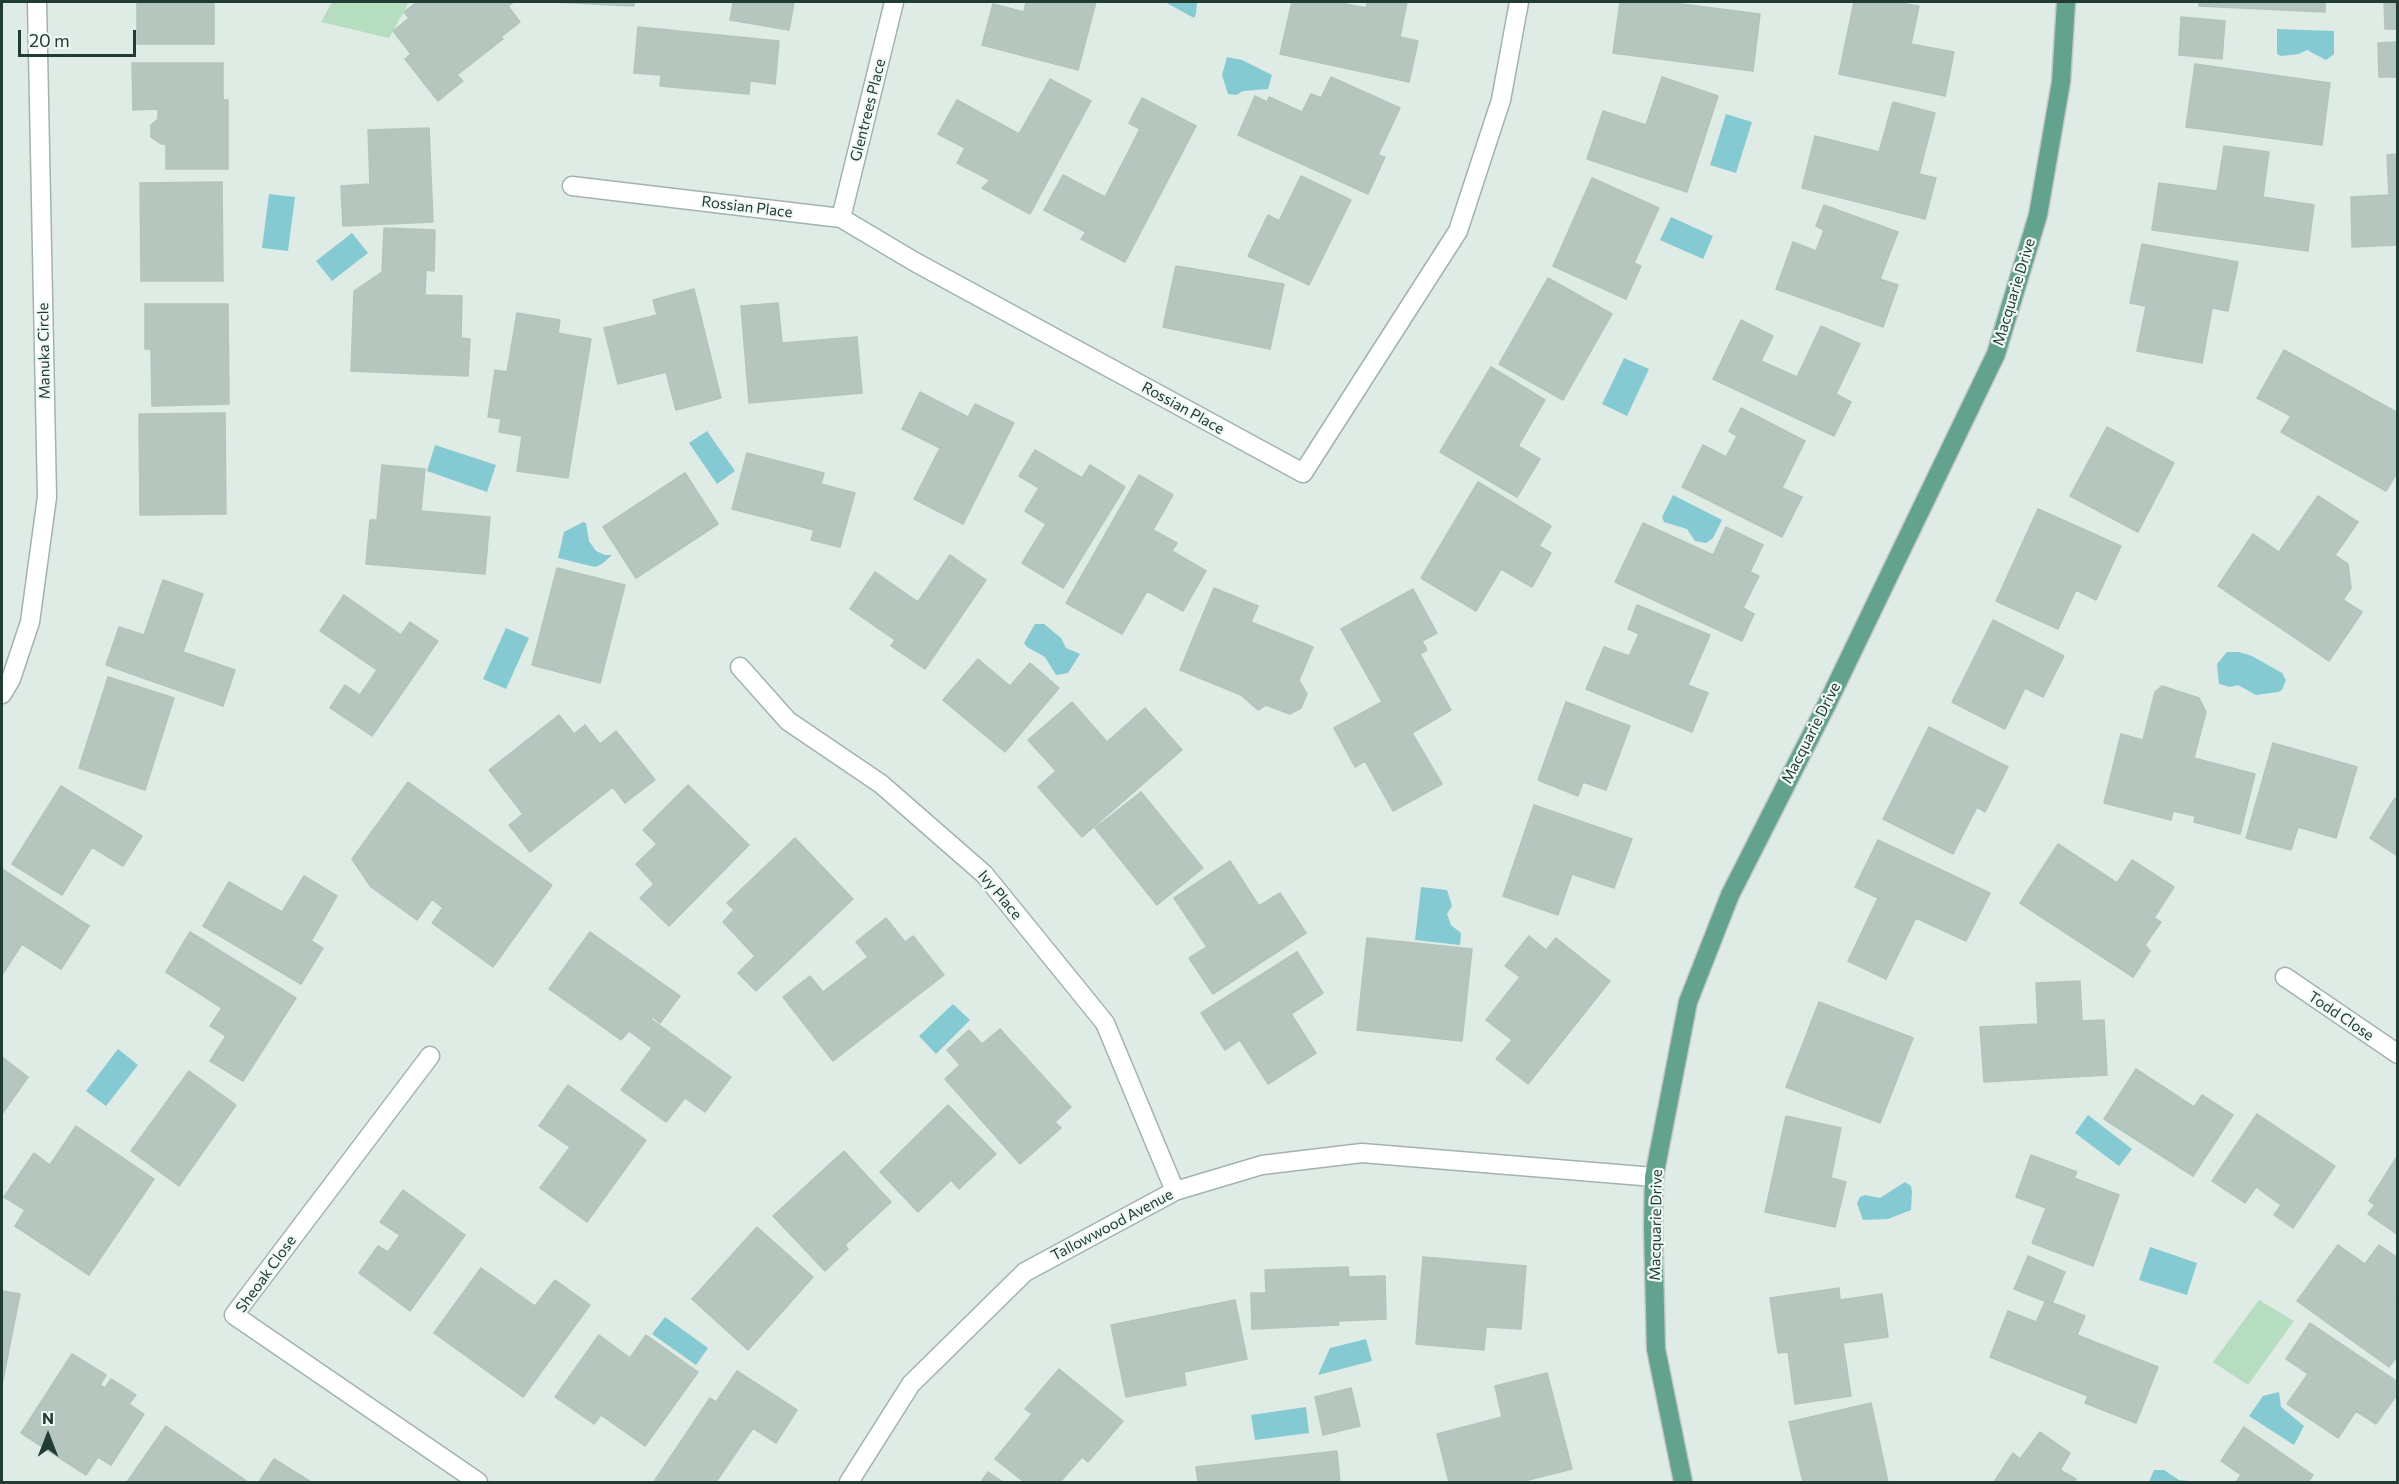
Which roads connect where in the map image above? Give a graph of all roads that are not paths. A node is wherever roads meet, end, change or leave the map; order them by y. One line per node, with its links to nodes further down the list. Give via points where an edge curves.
1 (37, 2): 8 (street, Manuka Circle, via 47,498 30,622)
2 (894, 2): 6 (street, Glentrees Place)
3 (1519, 2): 6 (street, Rossian Place, via 1501,100 1458,231 1303,473 915,262)
4 (2066, 2): 12 (main road, Macquarie Drive, via 2061,82 2038,215 1996,354 1730,895 1688,1002)
5 (572, 186): 6 (street, Rossian Place)
6 (842, 218)
7 (740, 667): 13 (street, Ivy Place, via 788,721 881,784 984,874 1105,1023)
8 (2, 694)
9 (2285, 977): 10 (street, Todd Close)
10 (2397, 1054)
11 (430, 1056): 14 (street, Sheoak Close, via 234,1315)
12 (1654, 1177): 13 (street, Tallowwood Avenue, via 1362,1153 1262,1165); 16 (main road, Macquarie Drive, via 1656,1349)
13 (1175, 1191): 15 (street, Tallowwood Avenue, via 1025,1272 911,1384)
14 (478, 1482)
15 (849, 1482)
16 (1683, 1482)

